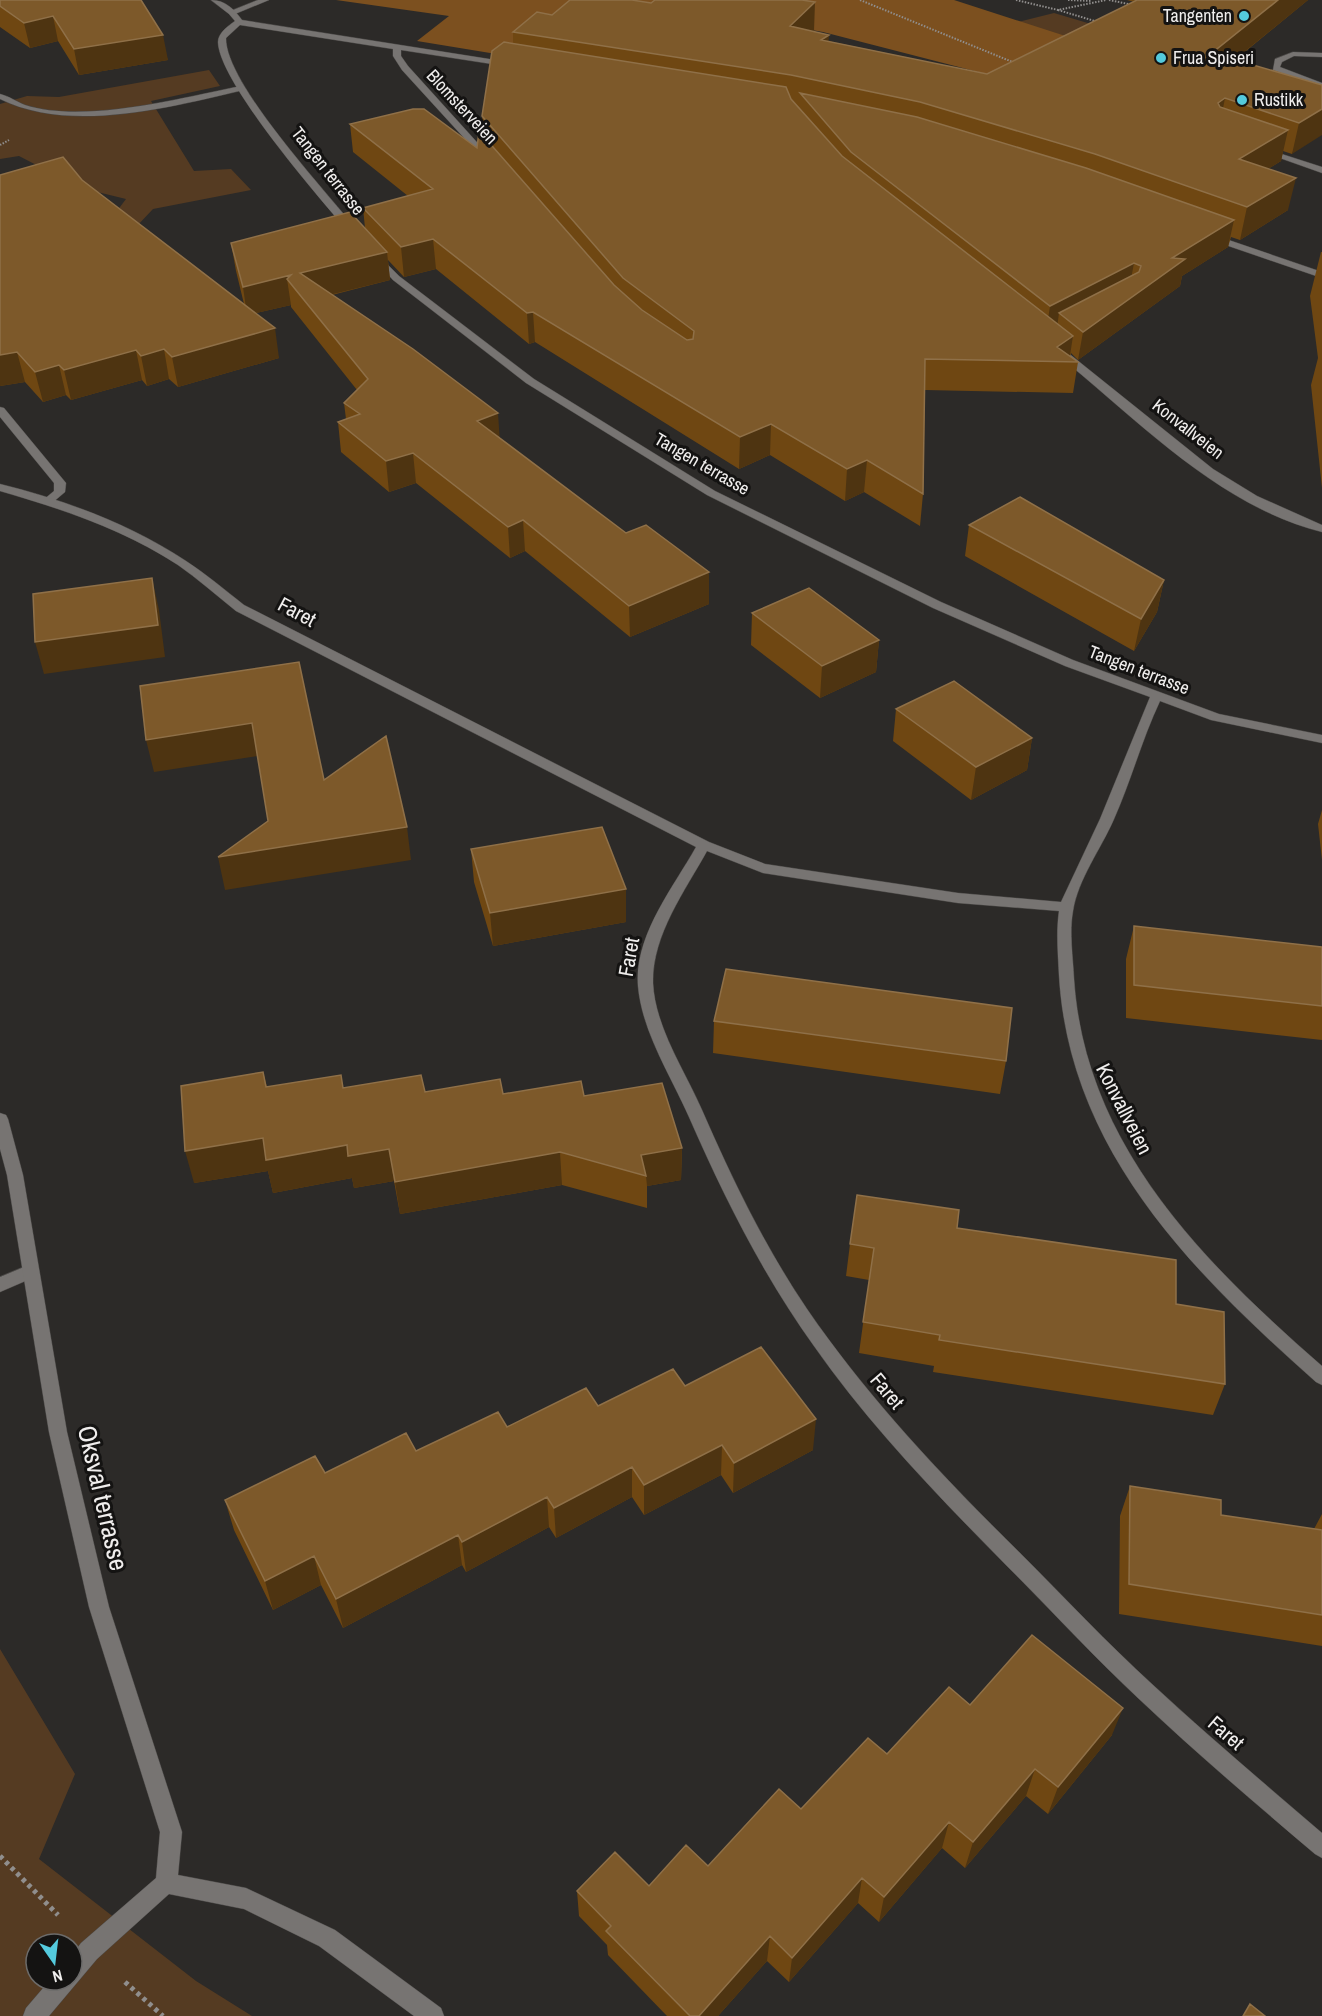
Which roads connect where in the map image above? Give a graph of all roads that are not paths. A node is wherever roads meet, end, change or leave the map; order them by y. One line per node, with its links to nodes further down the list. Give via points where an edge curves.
1 (215, 0): 3 (street)
2 (265, 0): 3 (street)
3 (232, 12): 4 (street)
4 (239, 22): 5 (street, Blomsterveien); 9 (street, Tangen terrasse, via 228,29 222,42 225,59)
5 (398, 46): 7 (street, Blomsterveien); 12 (street, Blomsterveien, via 397,56 405,68)
6 (1322, 55): 8 (street, via 1293,54 1278,61 1276,68)
7 (523, 67)
8 (1322, 86)
9 (241, 88): 10 (street, via 91,112 31,108); 21 (street, Tangen terrasse, via 298,164 396,278 530,381 711,493 937,605)
10 (0, 96)
11 (1249, 145): 13 (street)
12 (495, 167)
13 (1322, 170)
14 (1206, 235): 15 (street)
15 (1322, 275)
16 (1053, 346): 20 (street, Konvallveien, via 1161,435 1232,487)
17 (0, 410): 19 (street, via 60,483 59,492)
18 (0, 486): 19 (street, Faret)
19 (48, 501): 23 (street, Faret, via 121,530 174,558 240,608)
20 (1322, 529)
21 (1156, 697): 22 (street, Tangen terrasse, via 1216,717); 24 (street, Konvallveien, via 1108,817)
22 (1322, 739)
23 (704, 845): 24 (street, Faret, via 763,868 958,898); 29 (street, Faret, via 665,912 646,972 646,992 702,1126 763,1255 840,1368 912,1456 1163,1707)
24 (1066, 907): 28 (street, Konvallveien, via 1067,1015 1078,1064 1098,1112 1148,1196 1188,1248 1256,1321)
25 (0, 1119): 26 (street, Oksval terrasse, via 15,1175)
26 (31, 1271): 27 (street); 30 (street, Oksval terrasse, via 58,1432 99,1607 171,1832)
27 (0, 1285)
28 (1322, 1377)
29 (1322, 1847)
30 (166, 1883): 31 (street); 34 (street, via 246,1899 327,1938)
31 (84, 1957)
32 (55, 1992): 33 (street)
33 (34, 2016)
34 (433, 2016)

